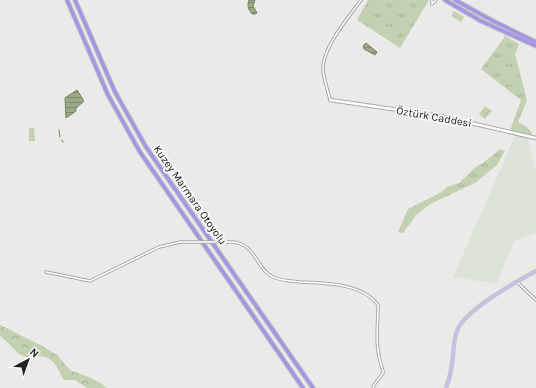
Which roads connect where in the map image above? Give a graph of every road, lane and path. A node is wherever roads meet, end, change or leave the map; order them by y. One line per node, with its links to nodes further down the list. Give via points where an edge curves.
1 (67, 0): 16 (highway, Kuzey Marmara Otoyolu, via 108,95 140,152)
2 (75, 0): 17 (highway, Kuzey Marmara Otoyolu, via 115,92 146,147)
3 (360, 0): 10 (street, via 325,56 323,71)
4 (432, 0): 5 (street, via 432,4)
5 (436, 0)
6 (444, 0): 9 (highway)
7 (455, 0): 8 (highway)
8 (536, 42)
9 (536, 46)
10 (330, 100): 11 (street, Öztürk Caddesi, via 440,116)
11 (536, 138)
12 (536, 271): 14 (main road)
13 (46, 272): 18 (street, bridge, via 90,281 159,247 180,242 240,243 247,246 267,272 275,278 357,289 375,301 378,305 377,348 383,371)
14 (517, 282): 15 (street); 19 (main road, via 484,302 457,330)
15 (536, 300)
16 (303, 388)
17 (313, 388)
18 (373, 388)
19 (446, 388)

